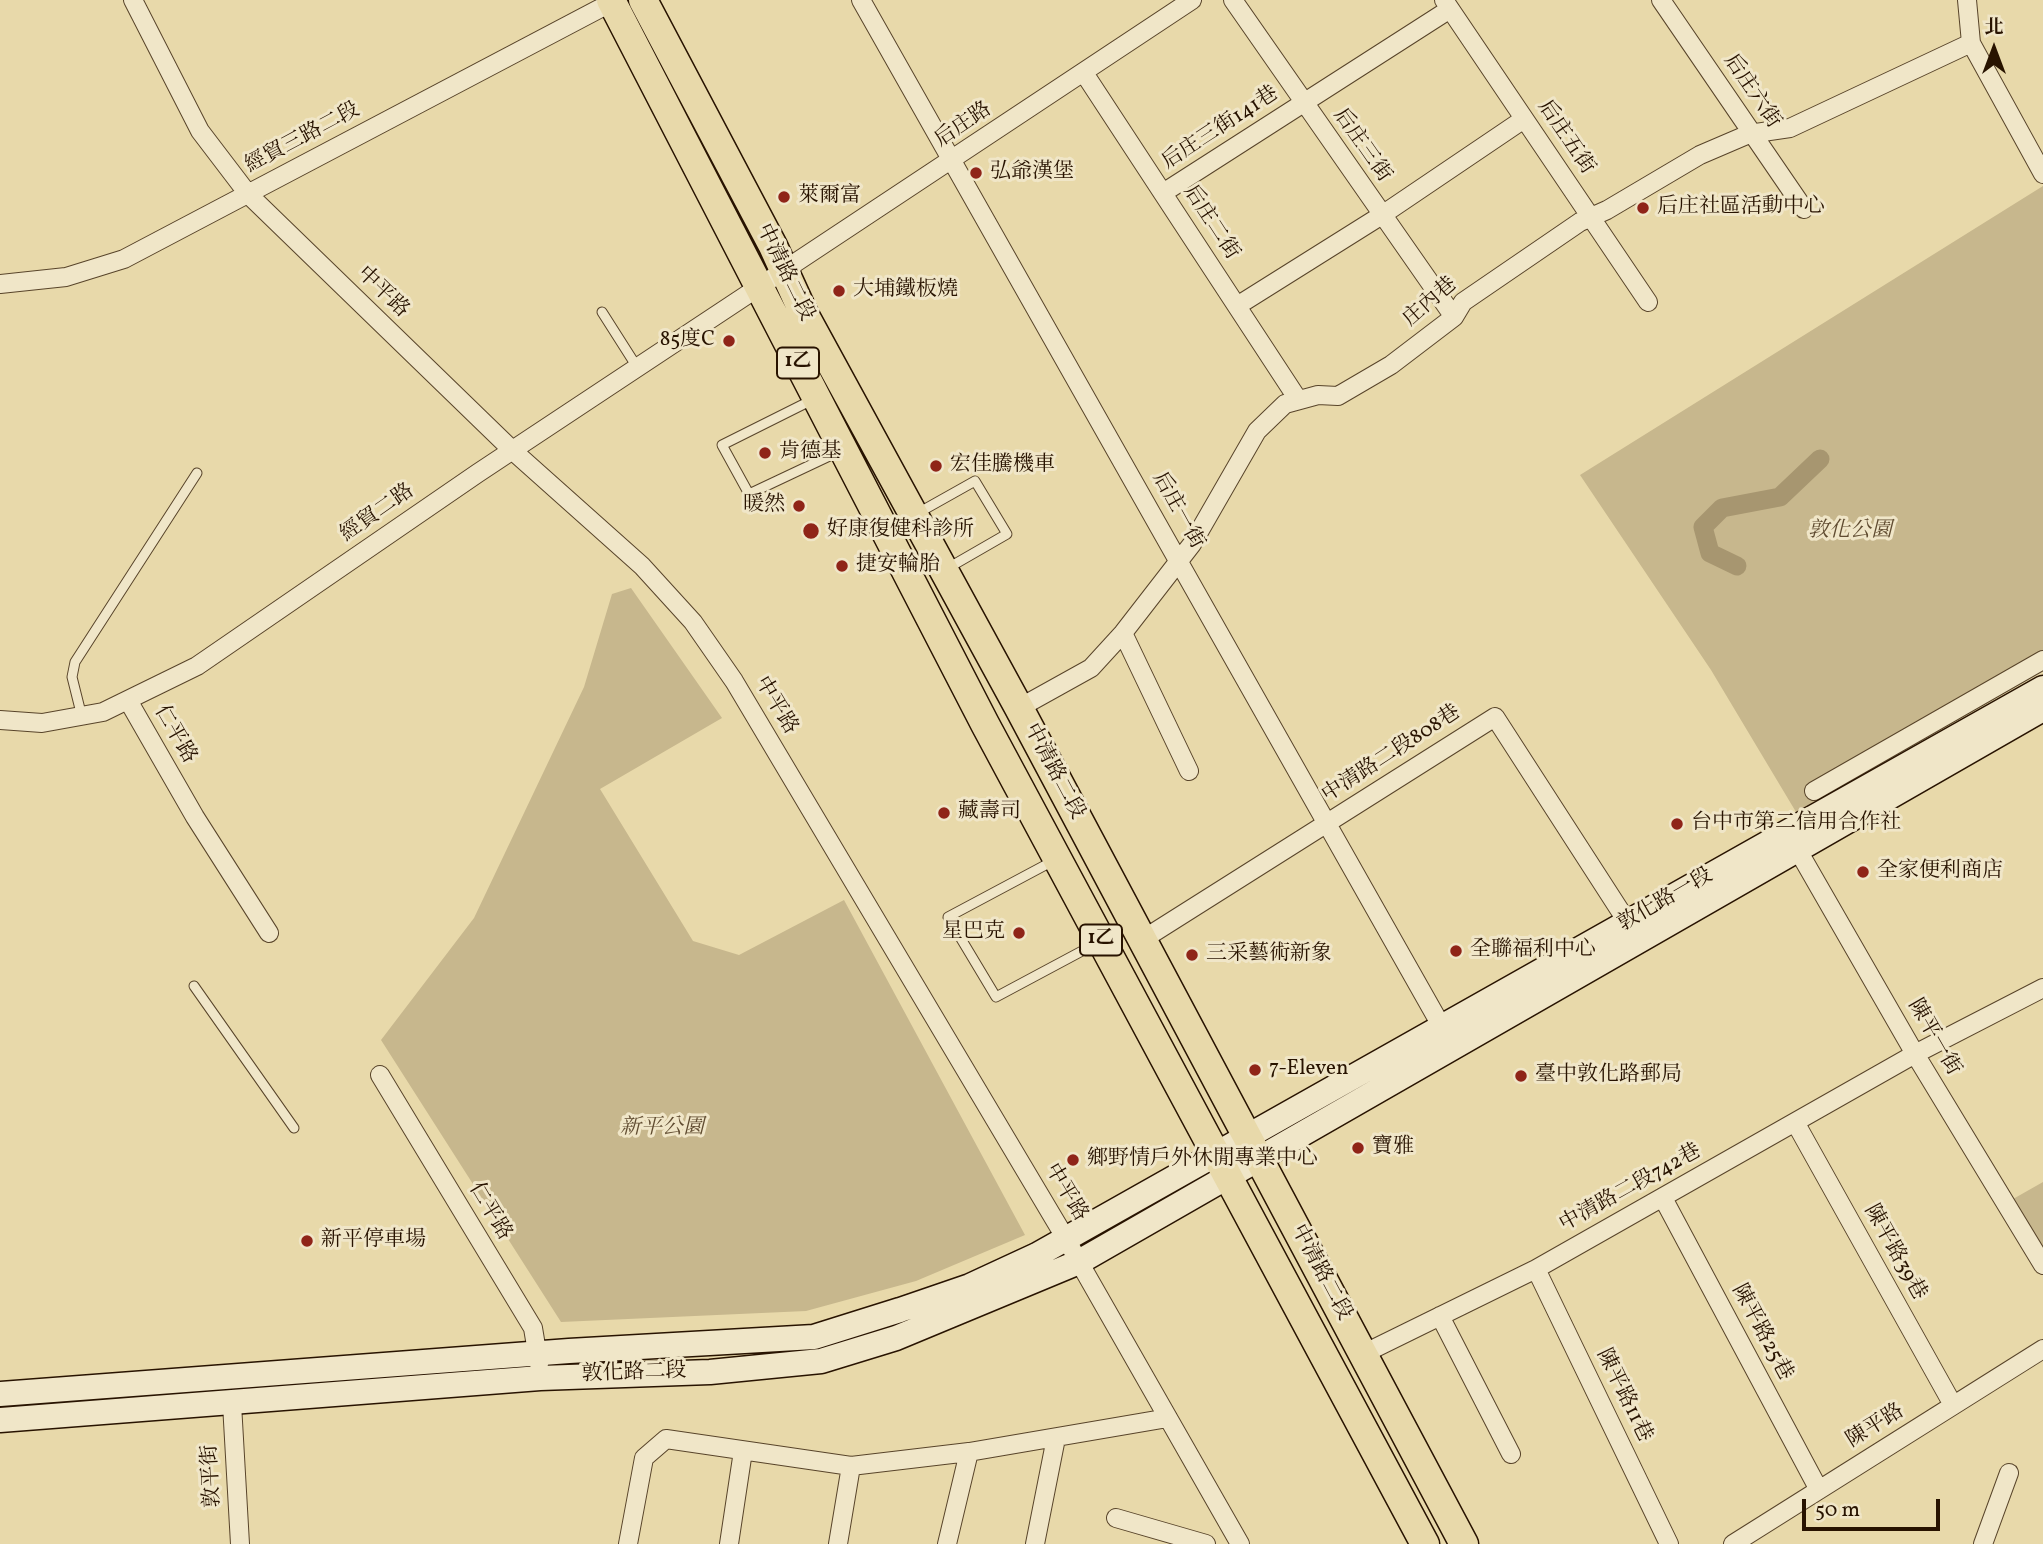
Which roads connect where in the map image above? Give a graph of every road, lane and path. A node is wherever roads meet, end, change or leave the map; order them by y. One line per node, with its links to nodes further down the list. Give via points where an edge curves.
1 (133, 0): 18 (street, 中平路, via 200,131)
2 (643, 0): 22 (main road, 中清路二段 / 1乙)
3 (861, 0): 15 (street, 后庄一街)
4 (1192, 0): 11 (street, 后庄路)
5 (1233, 0): 12 (street, 后庄三街)
6 (1661, 0): 14 (street, 后庄六街)
7 (613, 1): 18 (street, 經貿三路二段); 24 (main road, 中清路二段 / 1乙)
8 (1971, 2): 10 (street)
9 (1447, 4): 12 (street, 后庄三街141巷); 13 (street, 后庄五街)
10 (1971, 43): 14 (street, 庄內巷, via 1790,128); 16 (street)
11 (1084, 73): 15 (street, 后庄路); 17 (street, 后庄二街)
12 (1303, 102): 17 (street, 后庄三街141巷); 20 (street, 后庄三街)
13 (1524, 119): 20 (street); 21 (street, 后庄五街)
14 (1752, 134): 19 (street, 后庄六街); 21 (street, 庄內巷, via 1700,155)
15 (954, 161): 22 (street, 后庄路); 36 (street, 后庄一街)
16 (2043, 174)
17 (1163, 193): 26 (street, 后庄二街)
18 (248, 194): 23 (street, 經貿三路二段, via 124,260 66,277); 33 (street, 中平路)
19 (1804, 209)
20 (1382, 215): 26 (street); 28 (street, 后庄三街)
21 (1591, 217): 25 (street, 后庄五街); 28 (street, 庄內巷, via 1463,302)
22 (785, 270): 24 (street, 后庄路); 35 (main road, 中清路二段 / 1乙, via 804,314)
23 (0, 284)
24 (759, 286): 29 (street, 經貿二路); 30 (main road, 中清路二段 / 1乙)
25 (1648, 302)
26 (1237, 306): 31 (street, 后庄二街)
27 (602, 312): 29 (lane)
28 (1454, 317): 31 (street, 庄內巷, via 1391,365 1338,396)
29 (637, 367): 33 (street, 經貿二路)
30 (817, 397): 32 (main road, 中清路二段 / 1乙); 32 (lane, via 722,445 749,494)
31 (1297, 398): 36 (street, via 1257,431)
32 (843, 449): 50 (main road, 中清路二段 / 1乙)
33 (512, 450): 41 (street, 經貿二路, via 197,666); 65 (street, 中平路, via 642,566 692,622 734,681)
34 (197, 473): 44 (lane, via 75,662 72,677)
35 (914, 515): 37 (main road, 中清路二段 / 1乙); 37 (lane, via 975,481 1007,534)
36 (1180, 561): 38 (street); 48 (street, 后庄一街)
37 (944, 570): 42 (main road, 中清路二段 / 1乙)
38 (1123, 633): 42 (street, via 1091,668); 46 (street)
39 (2043, 660): 47 (street)
40 (2043, 688): 49 (street, 敦化路一段)
41 (129, 702): 44 (street, 經貿二路); 52 (street, 仁平路)
42 (1019, 708): 53 (main road, 中清路二段 / 1乙)
43 (2043, 709): 49 (street, 敦化路一段)
44 (82, 717): 45 (street, 經貿二路, via 42,723)
45 (0, 720)
46 (1189, 771)
47 (1814, 791)
48 (1327, 824): 51 (street, 中清路二段808巷, via 1495,717); 53 (street, 中清路二段808巷); 57 (street, 后庄一街)
49 (1792, 840): 51 (street, 敦化路一段); 57 (street, 敦化路一段); 58 (street, 陳平一街)
50 (1058, 859): 54 (main road, 中清路二段 / 1乙); 54 (lane, via 948,917 996,997)
51 (1628, 923): 57 (street, 敦化路一段)
52 (269, 933)
53 (1142, 940): 62 (main road, 中清路二段 / 1乙)
54 (1101, 941): 63 (main road, 中清路二段 / 1乙)
55 (194, 986): 61 (lane)
56 (2043, 988): 58 (street, 中清路二段742巷)
57 (1447, 1037): 62 (street, 敦化路一段)
58 (1915, 1054): 60 (street, 中清路二段742巷); 67 (street, 陳平一街)
59 (380, 1075): 72 (street, 仁平路, via 533,1328)
60 (1795, 1122): 64 (street, 中清路二段742巷); 75 (street, 陳平路39巷)
61 (294, 1128)
62 (1253, 1147): 63 (street, 敦化路一段); 71 (main road, 中清路二段 / 1乙)
63 (1221, 1166): 65 (street, 敦化路二段); 66 (street, 敦化路二段); 96 (main road, 中清路二段 / 1乙)
64 (1663, 1198): 68 (street, 中清路二段742巷); 84 (street, 陳平路25巷)
65 (1066, 1239): 66 (street, 中平路); 72 (street, 敦化路二段, via 970,1286 814,1338)
66 (1079, 1262): 72 (street, 敦化路二段, via 926,1327 821,1361 710,1372); 76 (street, 中平路)
67 (2043, 1265)
68 (1536, 1269): 69 (street, 中清路二段742巷); 98 (street, 陳平路11巷)
69 (1440, 1316): 71 (street, 中清路二段742巷); 81 (street)
70 (2043, 1349): 75 (street, 陳平路)
71 (1363, 1354): 97 (main road, 中清路二段 / 1乙)
72 (540, 1366): 73 (street, 敦化路二段); 74 (street, 敦化路二段)
73 (0, 1394)
74 (232, 1404): 77 (street, 敦化路二段); 88 (street, 敦平街)
75 (1953, 1405): 84 (street, 陳平路)
76 (1168, 1418): 78 (street); 86 (street, 中平路)
77 (0, 1420)
78 (1056, 1438): 80 (street); 93 (street)
79 (743, 1451): 82 (street); 89 (street, via 666,1439 644,1458); 90 (street)
80 (969, 1452): 82 (street); 92 (street)
81 (1511, 1454)
82 (851, 1466): 91 (street)
83 (2009, 1473): 99 (street)
84 (1819, 1490): 87 (street, 陳平路)
85 (1116, 1518): 94 (street)
86 (1240, 1543): 95 (street)
87 (1735, 1543)
88 (240, 1544)
89 (628, 1544)
90 (729, 1544)
91 (838, 1544)
92 (947, 1544)
93 (1035, 1544)
94 (1206, 1544)
95 (1213, 1544)
96 (1425, 1544)
97 (1464, 1544)
98 (1669, 1544)
99 (1983, 1544)

